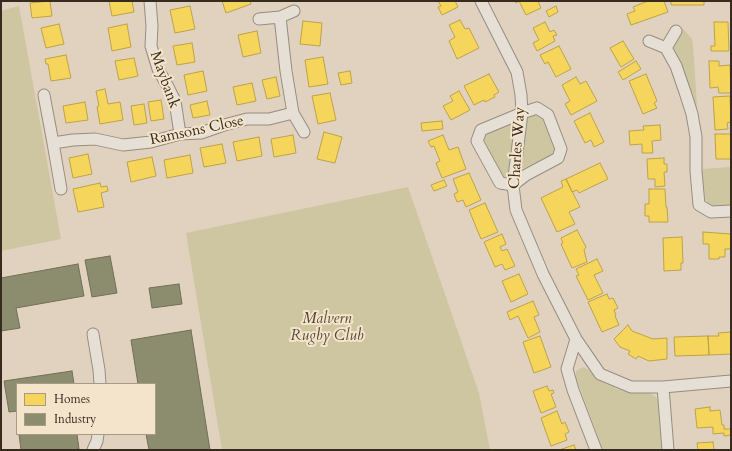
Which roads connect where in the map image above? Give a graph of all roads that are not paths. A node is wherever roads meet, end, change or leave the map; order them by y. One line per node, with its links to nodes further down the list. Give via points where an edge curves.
1 (150, 1): 13 (street, Maybank, via 151,46 158,69 175,101)
2 (481, 1): 11 (street, Charles Way, via 517,72)
3 (294, 11): 4 (street)
4 (280, 17): 5 (street); 10 (street)
5 (259, 19)
6 (676, 31): 8 (street)
7 (649, 40): 8 (street)
8 (666, 48): 17 (street, via 676,66 692,114 696,137 699,205 711,212)
9 (44, 95): 14 (street)
10 (293, 113): 12 (street); 13 (street, Ramsons Close, via 269,119 247,119 224,124 202,133)
11 (522, 114): 15 (street, Charles Way); 15 (street, via 481,130 477,141 500,183); 15 (street, via 537,108 548,115 561,149 558,158)
12 (304, 132)
13 (180, 134): 14 (street, Ramsons Close, via 151,142 123,145 95,139)
14 (53, 143): 16 (street)
15 (513, 185): 19 (street, Charles Way, via 516,210 543,274)
16 (61, 189)
17 (731, 211)
18 (93, 334): 21 (street)
19 (576, 339): 22 (street, Charles Way, via 600,374 631,387); 25 (street, via 568,369 573,390)
20 (731, 381): 22 (street, Charles Way)
21 (100, 383)
22 (663, 387): 26 (street)
23 (98, 435): 24 (street)
24 (93, 450)
25 (596, 450)
26 (668, 450)

